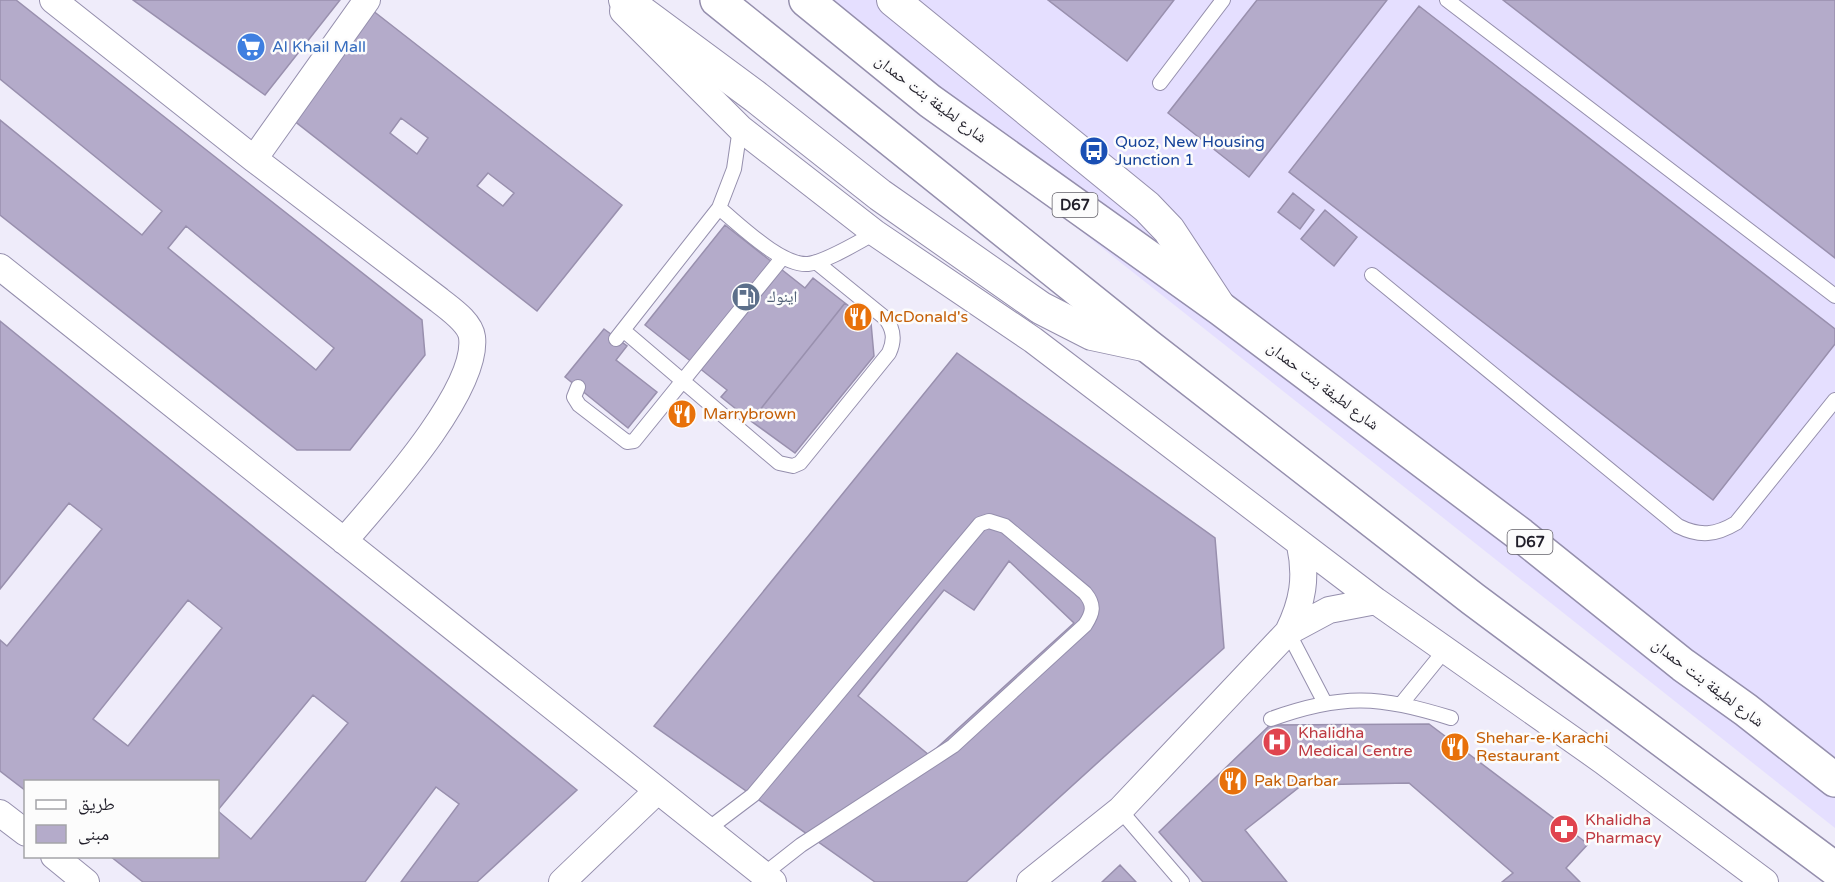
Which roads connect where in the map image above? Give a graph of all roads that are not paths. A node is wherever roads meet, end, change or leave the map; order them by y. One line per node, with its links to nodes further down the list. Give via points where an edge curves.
1 (53, 0): 12 (street)
2 (367, 0): 12 (street)
3 (619, 0): 11 (street, via 627,17)
4 (625, 0): 21 (street, via 880,195 1041,308 1092,333)
5 (717, 0): 21 (main road)
6 (806, 0): 20 (main road, شارع لطيفة بنت حمدان / D67, via 930,102)
7 (893, 0): 20 (street, via 1147,207 1176,240)
8 (1222, 0): 10 (lane)
9 (1447, 0): 19 (lane)
10 (1160, 83)
11 (740, 128): 13 (lane, via 734,169); 14 (street)
12 (254, 159): 25 (street, via 439,300 465,323 472,336 470,364 459,389 405,468)
13 (719, 208): 15 (lane); 22 (lane, via 620,334)
14 (875, 233): 16 (lane); 26 (street, via 1042,346)
15 (783, 257): 16 (lane, via 799,263); 22 (lane)
16 (816, 262): 22 (lane, via 885,318 893,338 889,352 800,463 782,465)
17 (0, 267): 25 (street)
18 (1372, 275): 24 (lane, via 1678,526 1692,533 1708,535 1736,524)
19 (1835, 296)
20 (1221, 309): 34 (main road, شارع لطيفة بنت حمدان / D67, via 1521,535)
21 (1148, 345): 40 (main road, via 1566,670)
22 (683, 382): 23 (lane, via 629,443 577,403 574,397)
23 (578, 387)
24 (1835, 400)
25 (344, 541): 35 (street)
26 (1300, 545): 27 (street); 28 (street, via 1305,581)
27 (1376, 602): 28 (street, via 1329,610); 29 (street)
28 (1288, 632): 30 (lane); 36 (street)
29 (1445, 650): 31 (lane); 45 (street)
30 (1325, 703): 31 (lane); 33 (lane)
31 (1402, 703): 32 (lane)
32 (1452, 718)
33 (1271, 719)
34 (1835, 780)
35 (657, 791): 38 (street); 42 (street)
36 (1120, 810): 43 (street); 44 (lane)
37 (0, 813): 39 (street)
38 (708, 829): 41 (street); 41 (lane, via 753,795 980,524 989,520 1005,526 1089,598 1092,611 1085,625 953,746 801,845)
39 (24, 832)
40 (1835, 869)
41 (769, 878)
42 (562, 882)
43 (1030, 882)
44 (1182, 882)
45 (1765, 882)

